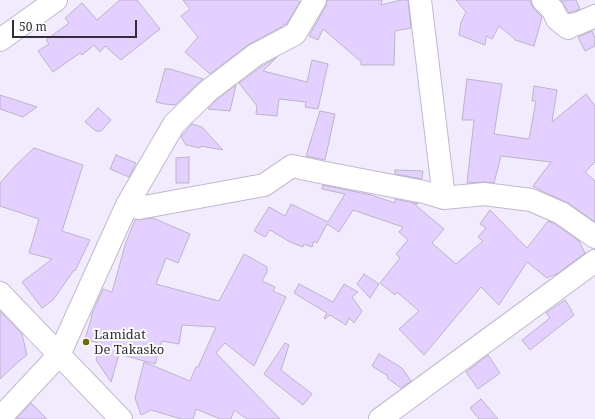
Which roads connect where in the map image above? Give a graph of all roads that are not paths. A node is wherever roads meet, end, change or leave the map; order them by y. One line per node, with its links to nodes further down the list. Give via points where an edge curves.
1 (56, 0): 6 (street)
2 (315, 0): 8 (street, via 295,34 254,55 208,91 174,124)
3 (420, 0): 7 (street)
4 (543, 0): 5 (street, via 553,10 557,19 568,28)
5 (595, 16)
6 (0, 40)
7 (444, 198): 8 (street, via 292,166 264,185 139,208); 9 (street, via 484,194 532,200 561,213)
8 (127, 205): 12 (street)
9 (595, 237)
10 (595, 261): 15 (street)
11 (0, 293): 12 (street)
12 (59, 355): 13 (street); 14 (street)
13 (0, 418)
14 (121, 419)
15 (380, 419)

